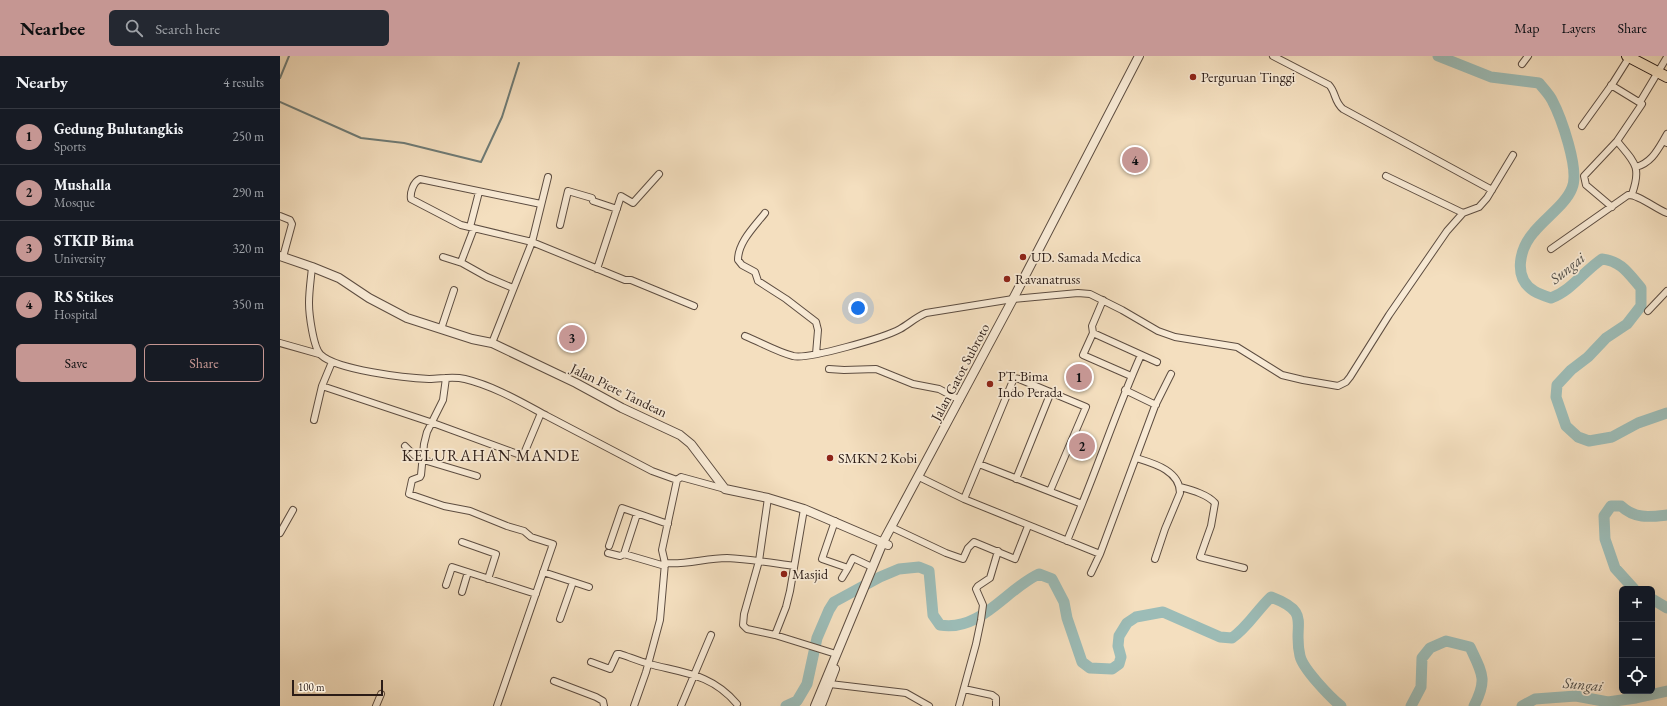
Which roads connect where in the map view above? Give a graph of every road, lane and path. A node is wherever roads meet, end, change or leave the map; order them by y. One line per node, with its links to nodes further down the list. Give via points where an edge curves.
1 (1139, 56): 42 (street, Jalan Gatot Subroto)
2 (1144, 56): 42 (street, Jalan Gatot Subroto)
3 (1273, 56): 20 (street, via 1329,85 1336,102 1343,109)
4 (1528, 56): 7 (street)
5 (1629, 56): 8 (highway); 9 (street)
6 (1667, 57): 8 (street)
7 (1522, 64)
8 (1663, 75): 10 (street)
9 (1611, 85): 10 (street); 11 (street)
10 (1640, 102): 13 (street, via 1642,104)
11 (1582, 126)
12 (1667, 134): 14 (street)
13 (1617, 141): 16 (street); 24 (street, via 1584,176 1586,185)
14 (1665, 142): 16 (street, via 1653,157)
15 (1513, 154): 20 (street)
16 (1636, 167): 22 (street)
17 (659, 174): 25 (street, via 633,203 621,196)
18 (1386, 176): 27 (street)
19 (548, 177): 23 (street)
20 (1492, 190): 27 (street, via 1479,207)
21 (479, 192): 23 (street); 31 (street); 31 (street, via 420,179 416,181 410,195 411,199)
22 (1632, 194): 24 (street); 28 (street)
23 (541, 204): 32 (street)
24 (1612, 207): 33 (street)
25 (617, 209): 30 (street, via 568,191); 38 (street)
26 (766, 213): 52 (street, via 744,241 738,260 755,272 758,281 816,322)
27 (1463, 213): 43 (street, via 1447,231 1389,315 1350,377 1338,386 1282,375 1237,347 1175,337 1158,331)
28 (1667, 213)
29 (280, 216): 34 (street, via 290,220 292,224)
30 (560, 225)
31 (472, 227): 32 (street); 36 (street)
32 (532, 242): 38 (street); 39 (street)
33 (1551, 249)
34 (281, 256): 37 (street, Jalan Piere Tandean)
35 (443, 257): 36 (street)
36 (461, 262): 39 (street, via 487,278)
37 (312, 267): 46 (street, Jalan Piere Tandean, via 338,278 407,318); 51 (street, via 309,304 314,341)
38 (597, 269): 44 (street)
39 (514, 288): 50 (street)
40 (454, 290): 46 (street)
41 (1667, 291): 45 (street)
42 (1016, 299): 43 (street, via 1078,293 1090,294); 52 (street, via 926,313 896,331); 63 (street, Jalan Gatot Subroto); 73 (street, Jalan Gatot Subroto)
43 (1103, 300): 47 (street, via 1092,326)
44 (694, 306)
45 (1648, 311)
46 (441, 329): 50 (street, Jalan Piere Tandean)
47 (1093, 333): 53 (street); 58 (street, via 1083,355)
48 (745, 336): 52 (street, via 794,357)
49 (280, 343): 51 (street)
50 (492, 343): 77 (street, Jalan Piere Tandean, via 680,435 691,444)
51 (319, 354): 54 (street)
52 (816, 354)
53 (1141, 355): 55 (street); 58 (street)
54 (332, 362): 59 (street, via 382,374); 60 (street)
55 (1157, 362)
56 (829, 369): 63 (street, via 876,369 913,384 939,389)
57 (1171, 374): 64 (street)
58 (1131, 376): 61 (street)
59 (446, 378): 65 (street, via 466,379 501,392); 67 (street, via 443,400)
60 (322, 386): 66 (street); 67 (street)
61 (1125, 390): 64 (street); 81 (street)
62 (1050, 392): 71 (street, via 1014,378); 74 (street); 78 (street, via 1086,407)
63 (960, 400): 73 (street, Jalan Gatot Subroto)
64 (1156, 405): 70 (street)
65 (541, 413): 67 (street, via 523,456); 75 (street, via 652,471)
66 (314, 420)
67 (433, 422): 69 (street)
68 (404, 446): 69 (street)
69 (421, 458): 72 (street); 106 (street, via 421,475 412,480 410,494 444,506 470,511 553,544)
70 (1136, 458): 76 (street, via 1168,471); 97 (street)
71 (979, 464): 74 (street); 80 (street)
72 (477, 476)
73 (920, 478): 80 (street); 88 (street, Jalan Gatot Subroto)
74 (1016, 479): 78 (street)
75 (677, 480): 77 (street, via 681,477); 86 (street)
76 (1180, 487): 98 (street); 103 (street, via 1194,491 1215,503 1211,526 1200,557)
77 (725, 488): 79 (street)
78 (1050, 491): 81 (street)
79 (768, 498): 82 (street); 99 (street)
80 (964, 500): 87 (street)
81 (1082, 504): 90 (street)
82 (804, 509): 85 (street); 101 (street)
83 (293, 510): 89 (street)
84 (637, 514): 86 (street); 93 (street, via 622,508); 96 (street)
85 (835, 521): 92 (street); 102 (street, via 822,559)
86 (668, 524): 100 (street, via 662,550)
87 (1028, 526): 90 (street); 94 (street, via 1015,559)
88 (894, 528): 92 (street, Jalan Gatot Subroto); 94 (street, via 960,559 965,558 968,548 974,542)
89 (280, 533)
90 (1067, 541): 97 (street)
91 (462, 542): 109 (street, via 496,554)
92 (885, 543): 104 (street, Jalan Gatot Subroto)
93 (609, 546)
94 (998, 551): 125 (street, via 990,578 976,590 983,605)
95 (608, 553): 96 (street, via 620,556)
96 (624, 554): 100 (street)
97 (1100, 554): 107 (street)
98 (1155, 559)
99 (759, 561): 100 (street, via 726,558); 101 (street); 118 (street, via 744,614 744,625 747,629)
100 (665, 564): 121 (street, via 662,607)
101 (794, 566): 118 (street, via 786,607)
102 (848, 568): 104 (street, via 853,558); 108 (street)
103 (1244, 568)
104 (873, 570): 112 (street, Jalan Gatot Subroto)
105 (468, 572): 109 (street); 111 (street, via 452,567); 114 (street)
106 (543, 572): 110 (street); 115 (street)
107 (1091, 573)
108 (842, 578)
109 (488, 579): 115 (street)
110 (573, 582): 113 (street); 116 (street)
111 (446, 586)
112 (866, 586): 119 (street, Jalan Gatot Subroto); 124 (street, Jalan Gatot Subroto)
113 (589, 587)
114 (462, 592)
115 (536, 594): 129 (street)
116 (560, 619)
117 (711, 635): 122 (street)
118 (775, 635): 119 (street)
119 (833, 653): 133 (street, Jalan Gatot Subroto)
120 (591, 662): 121 (street, via 610,669 617,654)
121 (649, 664): 122 (street); 131 (street)
122 (695, 674): 127 (street, via 720,686); 132 (street)
123 (554, 681): 130 (street, via 596,697 603,701)
124 (830, 684): 134 (street, Jalan Gatot Subroto); 135 (street, via 906,693)
125 (964, 688): 136 (street); 137 (street, via 992,695 996,698)
126 (380, 694): 128 (street)
127 (736, 704)
128 (376, 706)
129 (497, 706)
130 (604, 706)
131 (634, 706)
132 (681, 706)
133 (814, 706)
134 (820, 706)
135 (929, 706)
136 (959, 706)
137 (996, 706)

